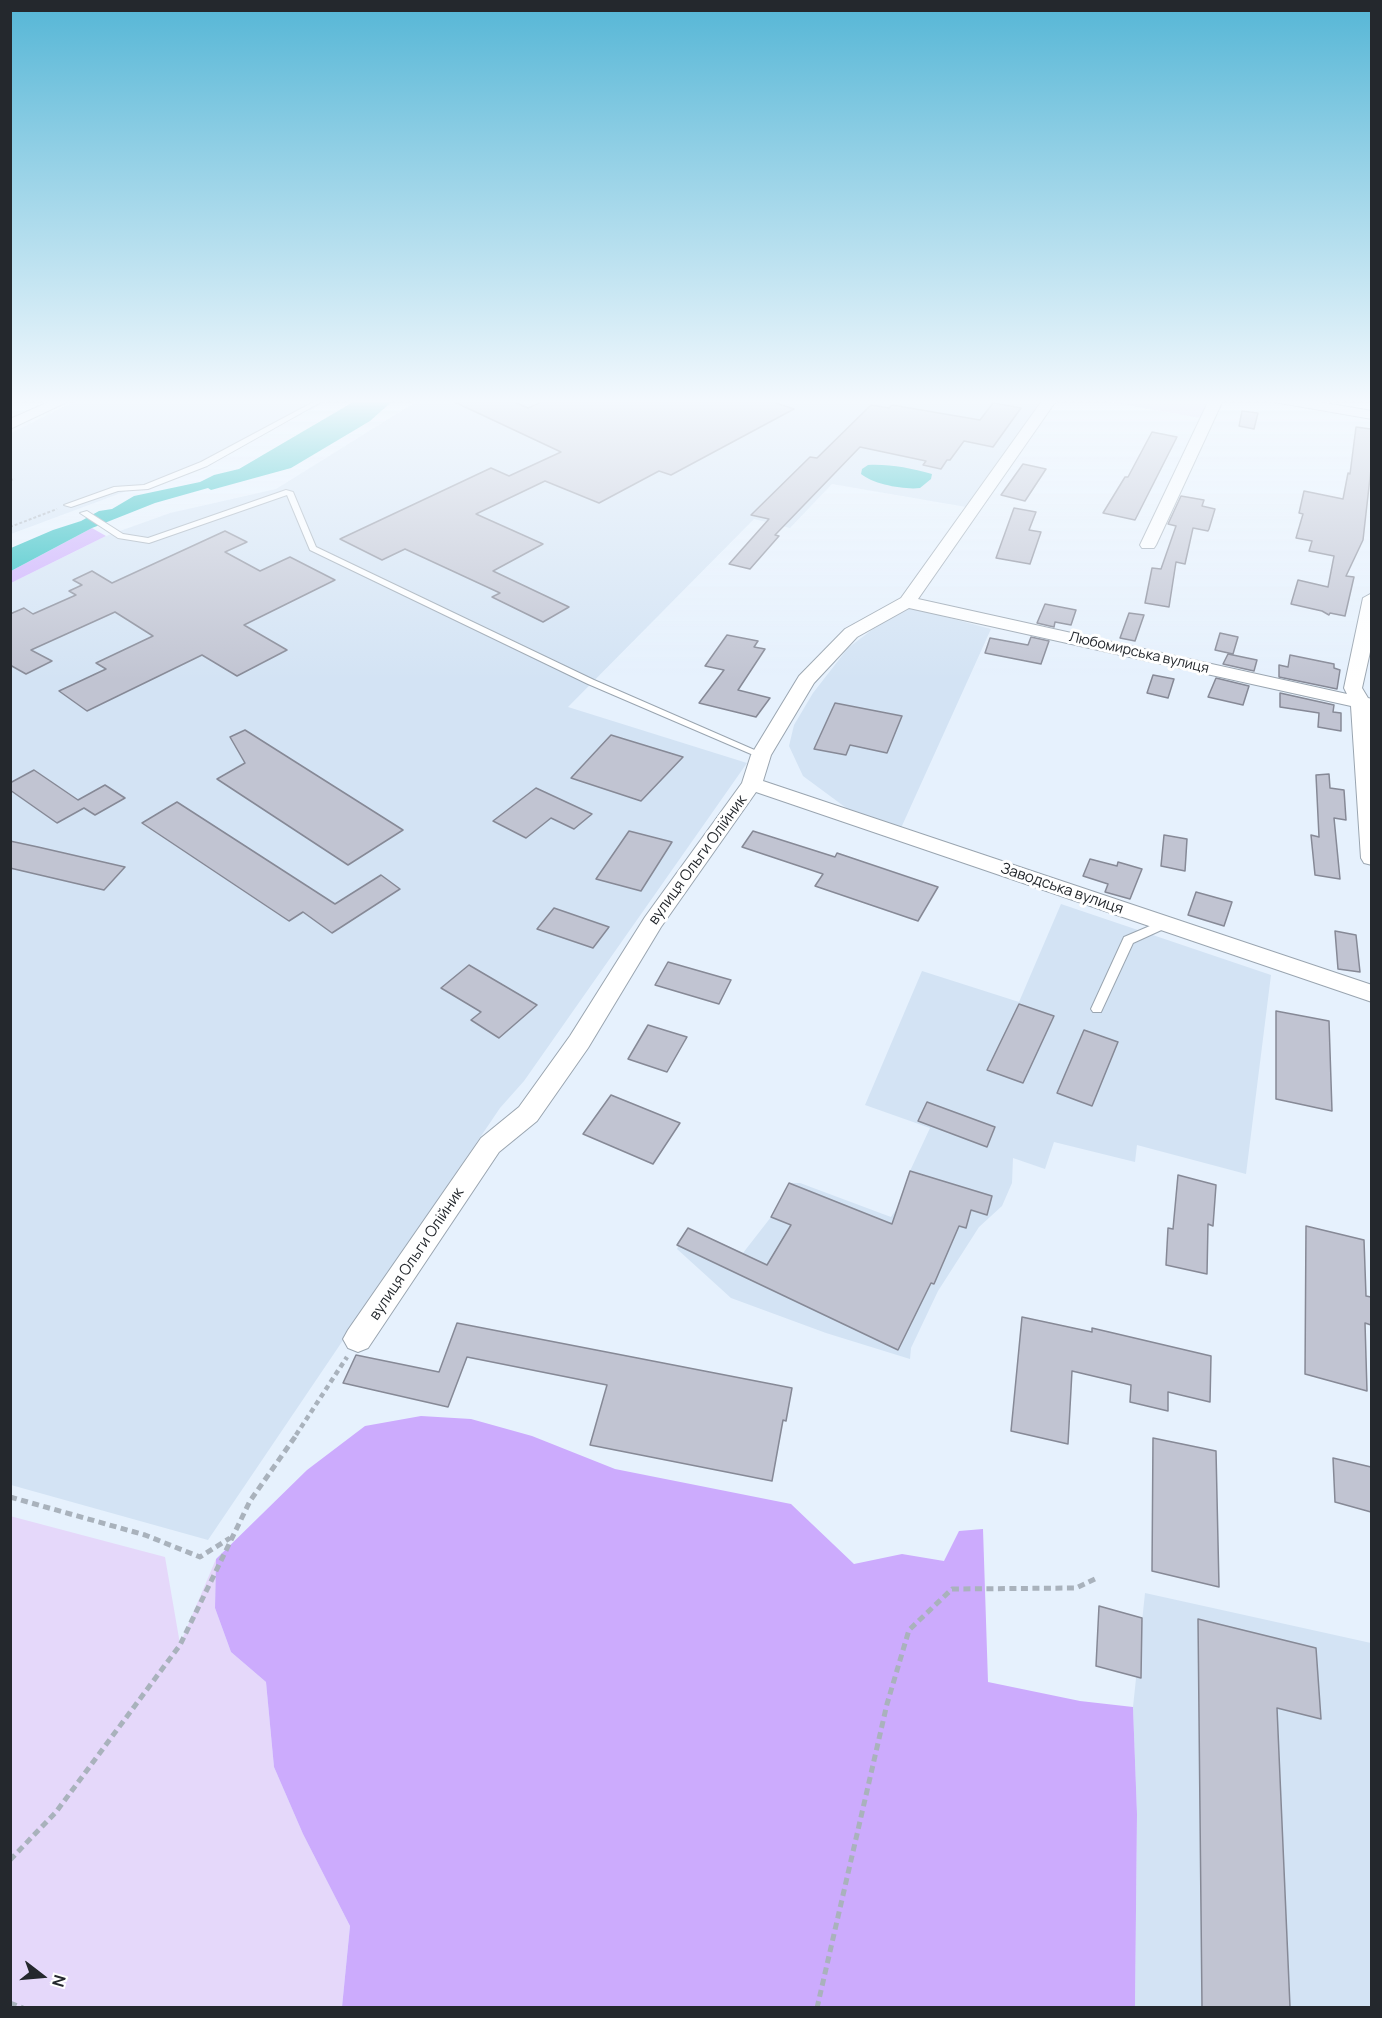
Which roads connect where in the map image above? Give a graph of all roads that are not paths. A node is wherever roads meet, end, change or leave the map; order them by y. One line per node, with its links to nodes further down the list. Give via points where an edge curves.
1 (107, 492): 6 (lane)
2 (290, 492): 7 (lane, via 149,541 121,536)
3 (290, 492): 12 (lane, via 313,548 591,682)
4 (985, 492): 10 (street, вулиця Ольги Олійник)
5 (1172, 492): 8 (street)
6 (69, 505)
7 (84, 513)
8 (1148, 545)
9 (1371, 598): 11 (street, via 1353,688)
10 (907, 602): 11 (street, Любомирська вулиця); 12 (street, вулиця Ольги Олійник, via 851,633 806,680)
11 (1366, 703): 14 (street)
12 (761, 755): 13 (street, вулиця Ольги Олійник)
13 (752, 784): 15 (street, Заводська вулиця); 18 (street, вулиця Ольги Олійник, via 653,922 579,1042 528,1114 490,1145)
14 (1371, 858)
15 (1164, 924): 16 (street, Заводська вулиця); 17 (lane, via 1128,940)
16 (1371, 994)
17 (1097, 1010)
18 (358, 1339)

